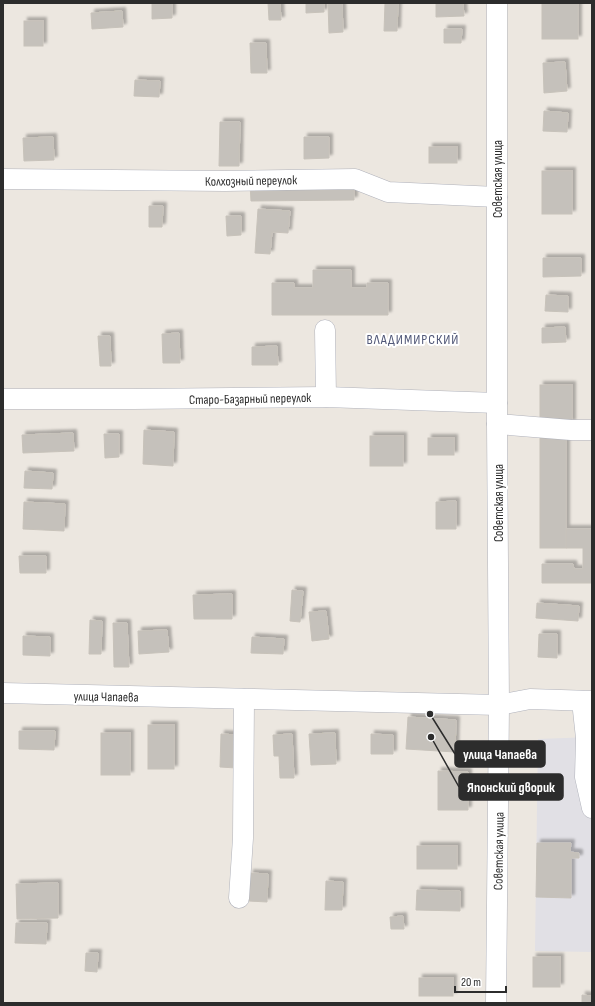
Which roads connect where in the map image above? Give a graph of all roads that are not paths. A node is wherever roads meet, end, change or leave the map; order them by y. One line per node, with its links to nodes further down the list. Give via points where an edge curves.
1 (497, 3): 3 (street, Советская улица)
2 (3, 180): 3 (street, Колхозный переулок, via 355,179 388,192)
3 (497, 197): 7 (street, Советская улица)
4 (325, 330): 5 (street)
5 (326, 397): 6 (street, Старо-Базарный переулок); 7 (street, Старо-Базарный переулок)
6 (3, 399)
7 (497, 403): 8 (street, Советская улица)
8 (497, 424): 9 (street); 13 (street, Советская улица)
9 (592, 430)
10 (3, 693): 11 (street, улица Чапаева)
11 (244, 699): 13 (street, улица Чапаева); 15 (street, via 243,838)
12 (587, 701): 13 (street, улица Чапаева, via 530,699); 14 (street, via 585,777)
13 (499, 706): 16 (street, Советская улица)
14 (592, 808)
15 (239, 898)
16 (496, 1003)

